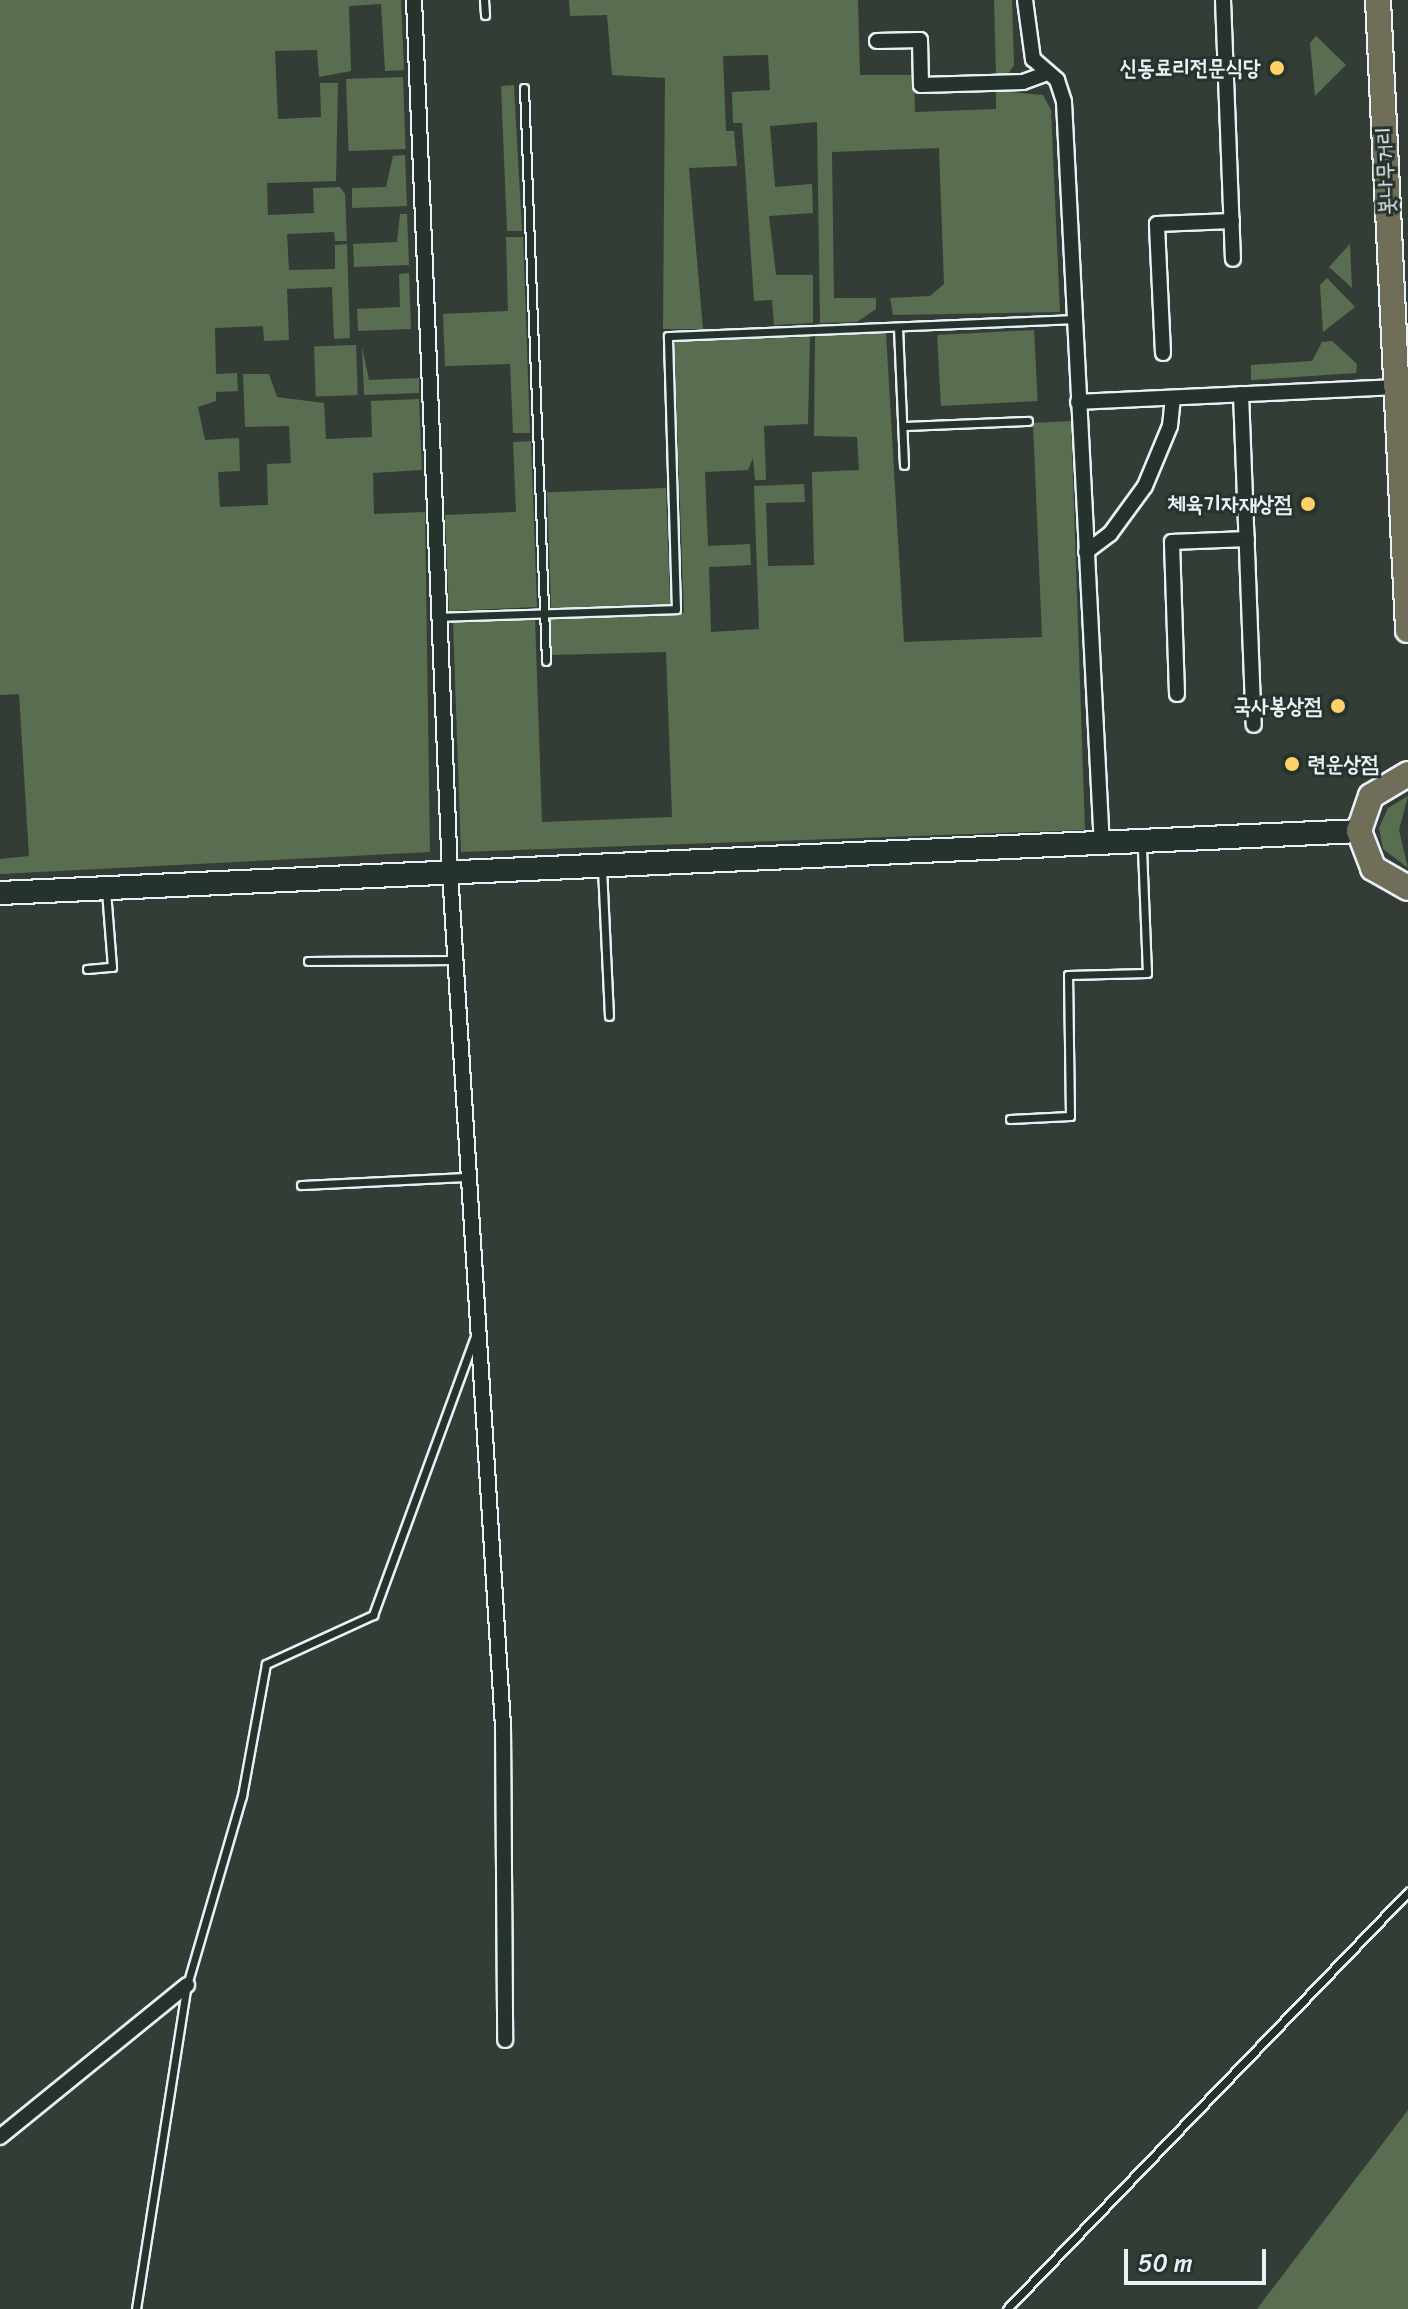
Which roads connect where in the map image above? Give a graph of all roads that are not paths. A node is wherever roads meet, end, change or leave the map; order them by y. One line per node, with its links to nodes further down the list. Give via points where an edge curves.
1 (414, 0): 25 (street)
2 (484, 0): 6 (lane)
3 (1025, 0): 8 (street, via 1033,59)
4 (1223, 0): 10 (street)
5 (1378, 0): 15 (main road, 봇나무거리)
6 (485, 15)
7 (877, 41): 8 (street, via 920,40 921,85 1023,82)
8 (1048, 73): 12 (street, via 1064,102)
9 (524, 88): 24 (lane)
10 (1232, 221): 11 (street); 14 (street, via 1157,224)
11 (1233, 259)
12 (1073, 319): 13 (lane); 18 (street)
13 (898, 328): 20 (lane); 24 (lane, via 668,336 676,609)
14 (1163, 353)
15 (1402, 387): 16 (street); 26 (main road, 봇나무거리)
16 (1241, 394): 17 (street); 22 (street)
17 (1173, 398): 18 (street); 23 (street, via 1170,426 1145,486 1110,534)
18 (1078, 402): 23 (street)
19 (1028, 421): 20 (lane)
20 (903, 426): 21 (lane)
21 (904, 465)
22 (1247, 539): 28 (street, via 1172,542); 29 (street)
23 (1086, 552): 33 (street)
24 (543, 613): 25 (lane); 27 (lane)
25 (439, 617): 35 (street)
26 (1408, 630)
27 (546, 661)
28 (1177, 694)
29 (1254, 725)
30 (1408, 774): 31 (main road, via 1371,796)
31 (1359, 831): 32 (street); 37 (main road, via 1373,868)
32 (1142, 844): 33 (street); 43 (lane, via 1147,973 1068,975 1070,1116)
33 (1102, 846): 34 (street)
34 (602, 865): 35 (street); 42 (lane)
35 (450, 872): 36 (street); 39 (street)
36 (106, 888): 38 (street); 41 (lane, via 112,967)
37 (1408, 888)
38 (0, 893)
39 (456, 960): 40 (lane); 44 (street)
40 (308, 961)
41 (87, 969)
42 (609, 1016)
43 (1010, 1119)
44 (467, 1177): 45 (lane); 46 (street)
45 (301, 1185)
46 (479, 1324): 48 (lane, via 373,1615 266,1664 242,1796); 49 (street, via 503,1727)
47 (1408, 1892): 52 (lane)
48 (187, 1985): 50 (street); 51 (lane)
49 (505, 2040)
50 (0, 2137)
51 (136, 2309)
52 (1007, 2309)

